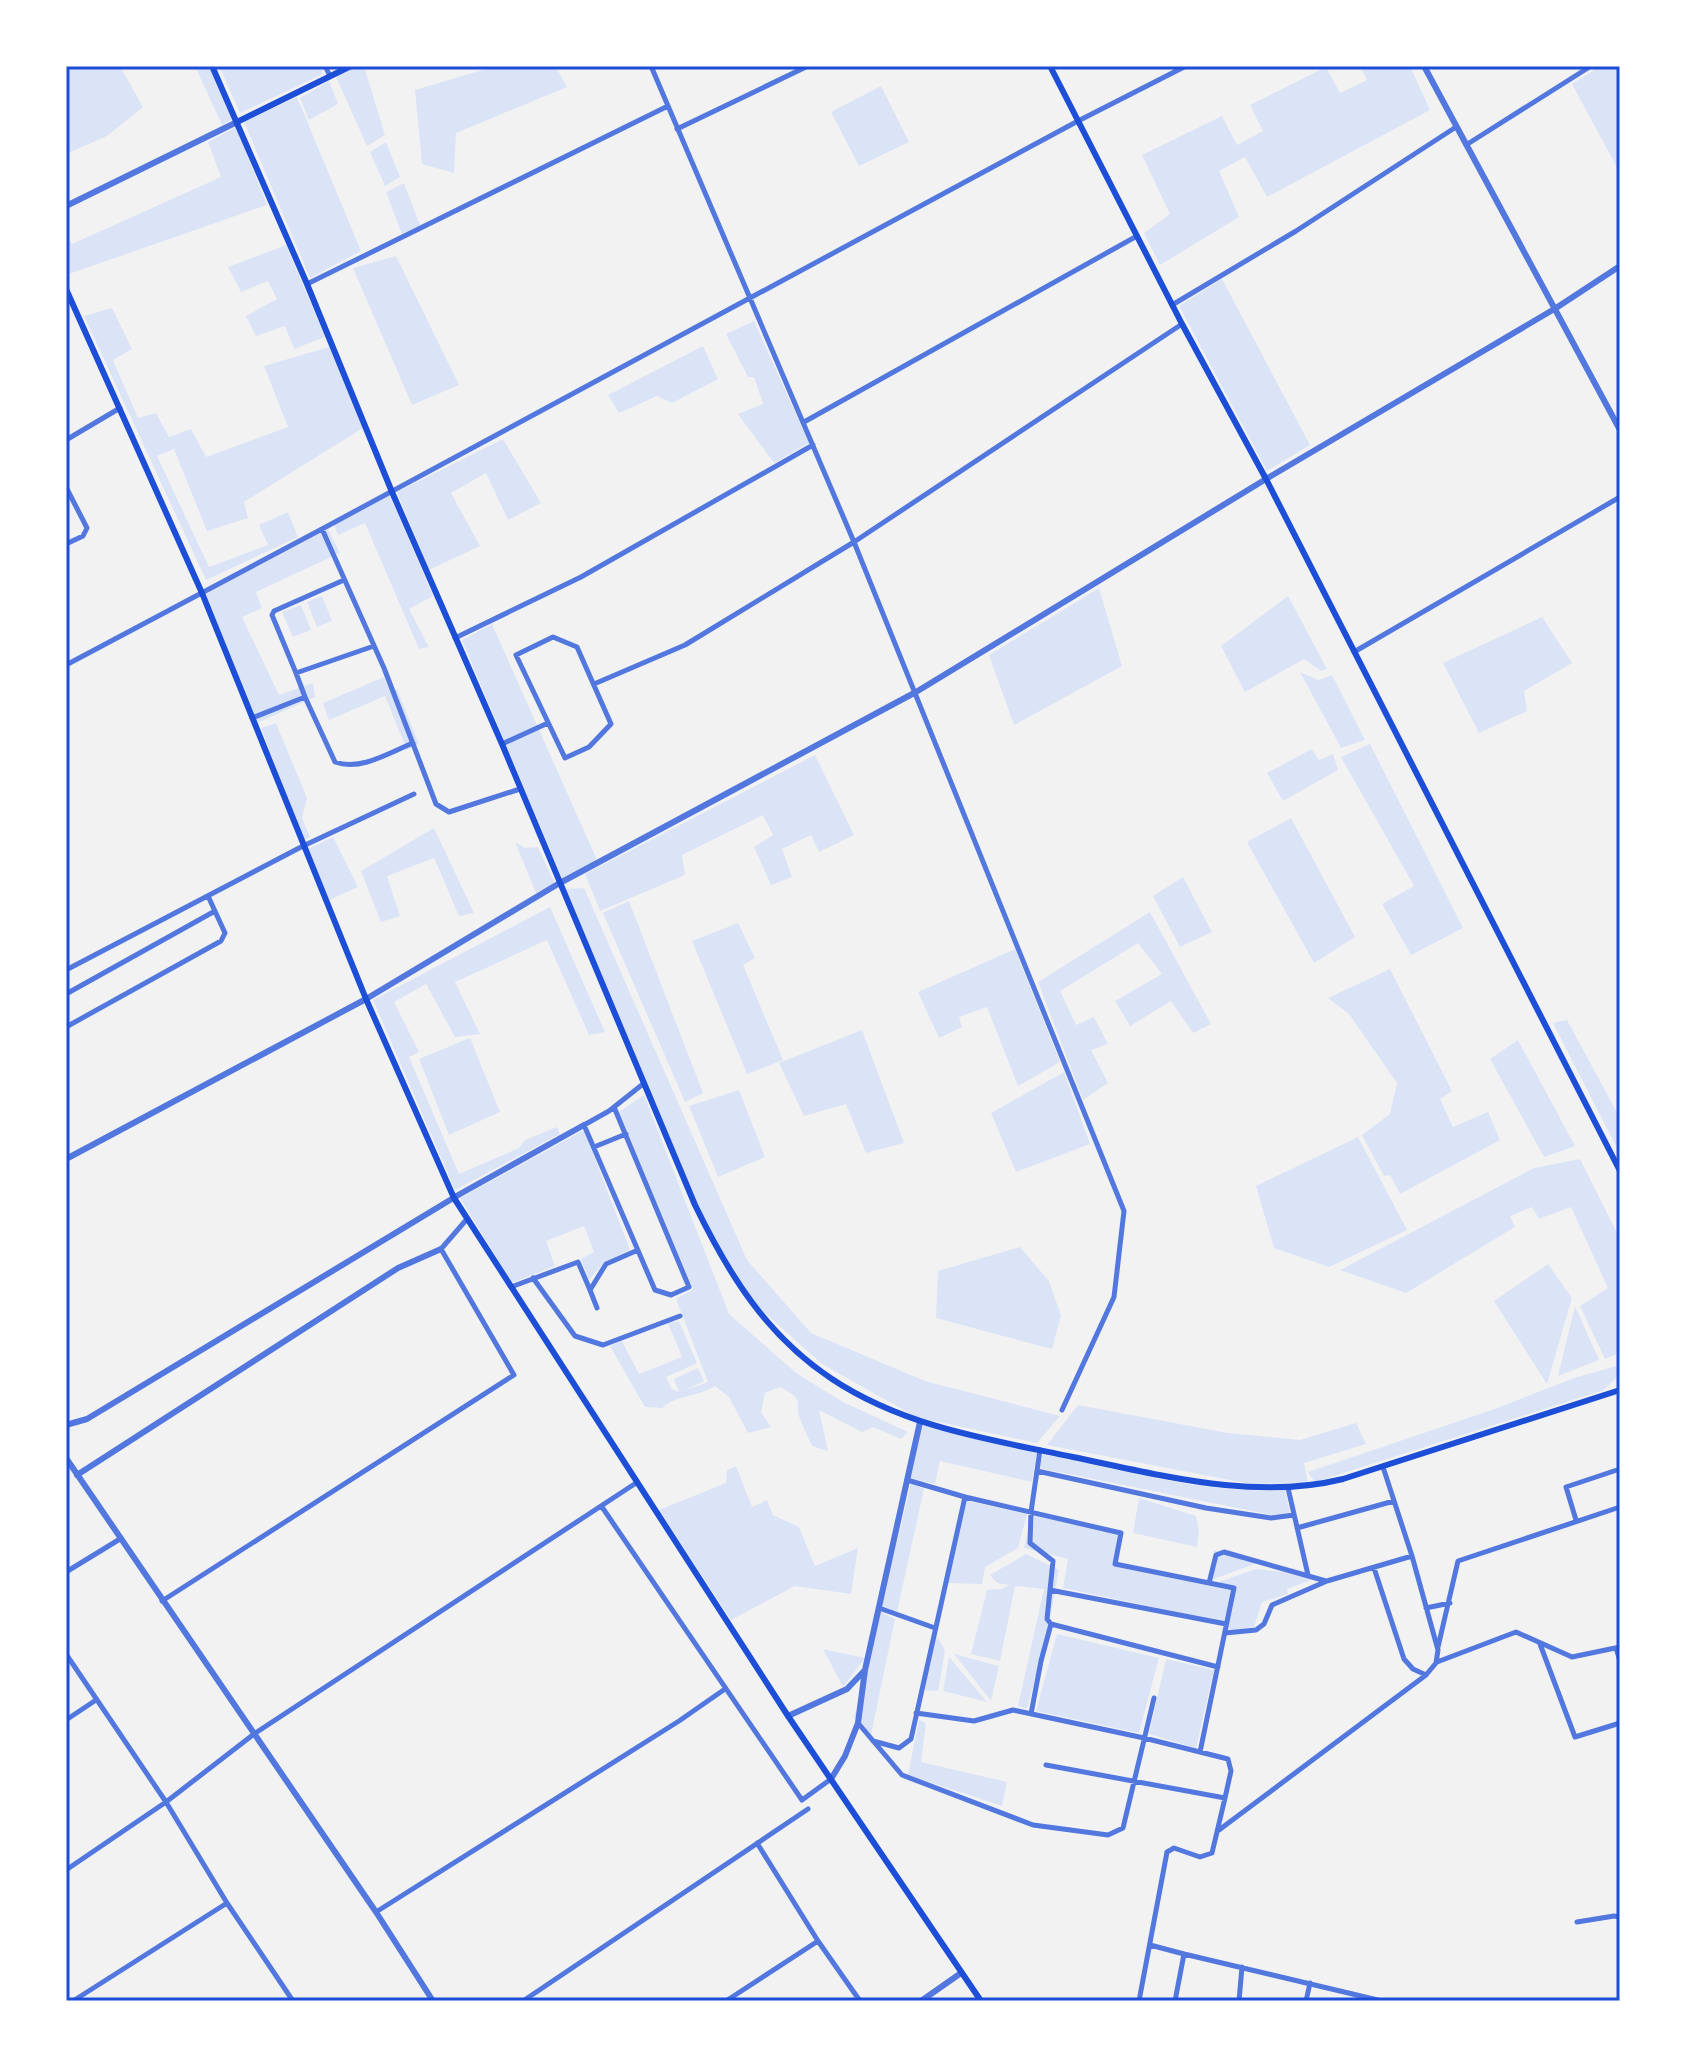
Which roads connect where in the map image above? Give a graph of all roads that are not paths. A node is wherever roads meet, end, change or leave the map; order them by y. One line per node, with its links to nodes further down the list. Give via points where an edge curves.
1 (212, 66): 13 (main road)
2 (325, 66): 10 (street)
3 (351, 66): 10 (main road)
4 (651, 66): 11 (street)
5 (808, 66): 15 (street)
6 (1050, 66): 12 (main road)
7 (1186, 66): 12 (street)
8 (1424, 66): 14 (street)
9 (1591, 66): 16 (street)
10 (330, 76): 13 (main road)
11 (668, 106): 15 (street); 20 (street)
12 (1078, 121): 18 (main road); 22 (street)
13 (237, 122): 17 (street); 20 (main road)
14 (1456, 127): 16 (street); 23 (street)
15 (677, 129): 22 (street)
16 (1466, 145): 24 (street)
17 (66, 206)
18 (1137, 236): 23 (main road); 27 (street)
19 (1620, 266): 24 (street)
20 (307, 284): 33 (main road)
21 (66, 289): 26 (main road)
22 (750, 298): 27 (street); 33 (street)
23 (1172, 305): 25 (main road)
24 (1556, 308): 28 (street); 31 (street)
25 (1182, 324): 31 (main road); 36 (street)
26 (120, 408): 29 (street); 39 (main road)
27 (804, 422): 30 (street)
28 (1620, 430)
29 (66, 440)
30 (813, 445): 36 (street); 40 (street, via 581,577)
31 (1266, 479): 42 (main road); 46 (street)
32 (66, 487): 37 (street, via 87,528)
33 (392, 492): 35 (street); 40 (main road)
34 (1620, 497): 42 (street)
35 (322, 529): 38 (street); 39 (street)
36 (854, 542): 45 (street, via 685,645); 46 (street)
37 (66, 544)
38 (344, 580): 41 (street); 44 (street, via 274,611)
39 (202, 593): 43 (street); 48 (main road)
40 (455, 638): 51 (main road)
41 (374, 646): 44 (street); 50 (street)
42 (1354, 653): 68 (main road)
43 (66, 665)
44 (296, 673): 47 (street)
45 (594, 684): 49 (street, via 611,724 589,747 565,758); 49 (street, via 577,647 553,637 516,655)
46 (916, 692): 55 (street); 79 (street, via 1124,1211 1114,1297)
47 (305, 697): 48 (street); 50 (street, via 335,762 359,765)
48 (252, 718): 54 (main road)
49 (548, 723): 51 (street)
50 (413, 743): 52 (street, via 441,809 449,812)
51 (502, 744): 52 (main road)
52 (520, 789): 55 (main road)
53 (414, 794): 54 (street)
54 (303, 846): 56 (street); 60 (main road)
55 (558, 884): 60 (street); 62 (main road)
56 (208, 896): 57 (street); 58 (street)
57 (215, 911): 59 (street); 61 (street, via 225,933 221,941)
58 (66, 970)
59 (66, 994)
60 (366, 999): 67 (street); 69 (main road)
61 (66, 1027)
62 (643, 1084): 63 (street); 80 (main road, via 715,1247 752,1306 833,1380)
63 (614, 1107): 64 (street); 65 (street)
64 (584, 1125): 66 (street); 69 (street)
65 (626, 1134): 66 (street); 72 (street, via 689,1287 671,1295 655,1290)
66 (594, 1147): 72 (street)
67 (66, 1159)
68 (1620, 1171)
69 (454, 1198): 70 (main road); 81 (street, via 87,1419)
70 (467, 1219): 71 (street); 74 (main road)
71 (441, 1249): 87 (street, via 398,1268); 107 (street, via 514,1375)
72 (638, 1250): 75 (street, via 606,1264)
73 (533, 1278): 74 (street); 75 (street, via 578,1262); 77 (street, via 575,1336 603,1345)
74 (511, 1287): 89 (main road)
75 (590, 1290): 76 (street)
76 (597, 1308)
77 (680, 1316)
78 (1620, 1388): 84 (main road)
79 (1062, 1410)
80 (920, 1422): 82 (main road); 88 (street)
81 (66, 1425)
82 (1040, 1450): 86 (street); 90 (main road, via 1189,1479)
83 (66, 1458): 87 (street)
84 (1383, 1467): 90 (main road); 92 (street)
85 (1620, 1469): 97 (street, via 1566,1487)
86 (1037, 1471): 95 (street); 96 (street, via 1206,1508 1271,1518)
87 (77, 1475): 99 (street)
88 (907, 1480): 91 (street); 109 (street)
89 (636, 1483): 93 (street); 129 (main road)
90 (1288, 1488): 96 (street)
91 (965, 1497): 95 (street); 113 (street)
92 (1394, 1501): 98 (street); 100 (street)
93 (602, 1507): 124 (street); 133 (street)
94 (1620, 1507): 97 (street)
95 (1031, 1512): 105 (street, via 1121,1533 1115,1564); 106 (street, via 1030,1543 1053,1561)
96 (1294, 1515): 98 (street)
97 (1576, 1520): 108 (street, via 1458,1561)
98 (1297, 1528): 103 (street)
99 (120, 1539): 102 (street); 107 (street)
100 (1412, 1556): 101 (street); 110 (street)
101 (1374, 1568): 104 (street); 123 (street, via 1404,1659)
102 (66, 1572)
103 (1309, 1576): 104 (street); 105 (street, via 1224,1552 1216,1555)
104 (1327, 1581): 114 (street, via 1272,1605 1256,1630)
105 (1209, 1583): 112 (street, via 1234,1588)
106 (1050, 1590): 111 (street, via 1046,1614); 112 (street)
107 (162, 1601): 133 (street)
108 (1450, 1603): 110 (street); 117 (street)
109 (879, 1608): 113 (street); 122 (street)
110 (1426, 1608): 117 (street)
111 (1051, 1624): 121 (street); 128 (street)
112 (1226, 1624): 114 (street)
113 (935, 1628): 127 (street)
114 (1225, 1633): 121 (street)
115 (1539, 1643): 116 (street, via 1572,1657); 120 (street, via 1516,1632); 132 (street, via 1575,1737)
116 (1618, 1648): 119 (street)
117 (1438, 1650): 120 (street)
118 (66, 1654): 126 (street)
119 (1620, 1661)
120 (1436, 1663): 123 (street)
121 (1218, 1667): 136 (street)
122 (865, 1670): 129 (street, via 847,1689); 131 (street)
123 (1426, 1675): 143 (street)
124 (725, 1689): 138 (street, via 802,1800); 147 (street)
125 (1154, 1698): 134 (street)
126 (96, 1700): 130 (street); 141 (street)
127 (916, 1713): 128 (street, via 974,1721 1013,1710); 135 (street, via 906,1746)
128 (1031, 1714): 134 (street)
129 (788, 1716): 138 (main road)
130 (66, 1720)
131 (858, 1723): 135 (street); 138 (street)
132 (1620, 1723)
133 (254, 1734): 141 (street); 147 (street)
134 (1144, 1738): 136 (street); 139 (street)
135 (872, 1741): 139 (street, via 902,1775 1033,1825 1117,1833 1123,1828)
136 (1200, 1752): 140 (street, via 1228,1759)
137 (1046, 1765): 139 (street)
138 (831, 1779): 154 (main road)
139 (1133, 1782): 140 (street)
140 (1225, 1798): 143 (street)
141 (166, 1802): 145 (street); 146 (street)
142 (808, 1809): 144 (street)
143 (1219, 1830): 151 (street, via 1208,1856 1174,1848 1167,1852)
144 (757, 1843): 150 (street); 159 (street)
145 (66, 1870)
146 (227, 1903): 156 (street); 157 (street)
147 (376, 1912): 158 (street)
148 (1620, 1917): 149 (street)
149 (1577, 1922)
150 (818, 1941): 160 (street); 161 (street)
151 (1150, 1945): 152 (street); 164 (street)
152 (1184, 1954): 153 (street); 165 (street)
153 (1242, 1967): 155 (street); 166 (street)
154 (961, 1973): 162 (street); 163 (main road)
155 (1310, 1983): 167 (street); 168 (street)
156 (73, 2001)
157 (293, 2001)
158 (433, 2001)
159 (523, 2001)
160 (726, 2001)
161 (860, 2001)
162 (921, 2001)
163 (981, 2001)
164 (1139, 2001)
165 (1175, 2001)
166 (1239, 2001)
167 (1306, 2001)
168 (1382, 2001)

